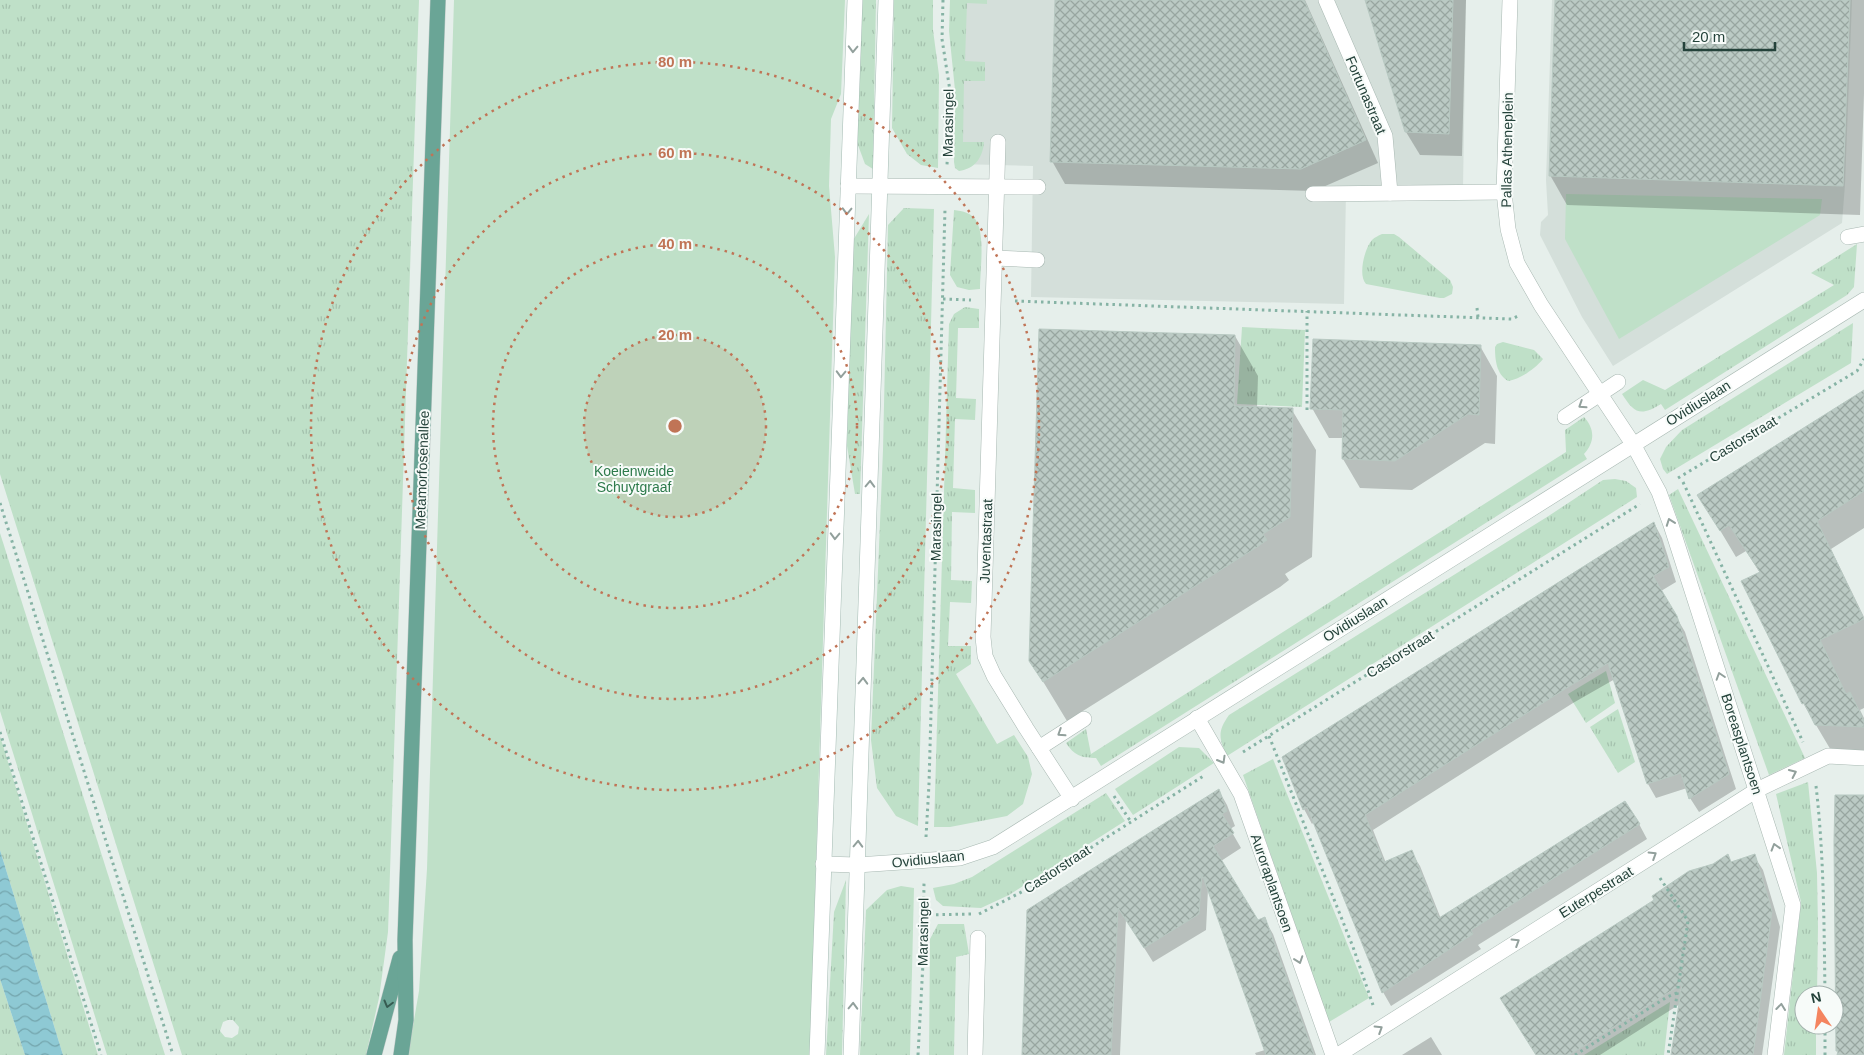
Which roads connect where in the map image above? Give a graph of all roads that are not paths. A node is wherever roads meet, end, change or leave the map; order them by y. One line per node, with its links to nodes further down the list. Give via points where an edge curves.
1 (438, 0): 32 (main road, Metamorfosenallee)
2 (854, 0): 7 (street, one-way to 7)
3 (886, 0): 9 (street)
4 (1326, 0): 13 (street, Fortunastraat, via 1384,136)
5 (1510, 0): 11 (street, Pallas Atheneplein)
6 (998, 142): 10 (street, Juventastraat)
7 (848, 186): 9 (street); 29 (street, one-way to 29)
8 (1038, 187): 10 (street)
9 (880, 188): 10 (street); 30 (street, one-way to 9)
10 (997, 188): 16 (street, Juventastraat)
11 (1504, 192): 13 (street); 20 (street, Pallas Atheneplein, via 1508,229 1518,264)
12 (1312, 194): 13 (street)
13 (1390, 194)
14 (1864, 234): 15 (street)
15 (1848, 236)
16 (995, 258): 17 (street); 25 (street, Juventastraat, via 983,637 994,676)
17 (1037, 260)
18 (1864, 300): 22 (street, Ovidiuslaan)
19 (1618, 382): 20 (street)
20 (1600, 394): 21 (street, one-way to 21); 22 (street, Pallas Atheneplein)
21 (1565, 417)
22 (1633, 444): 23 (street, Ovidiuslaan); 27 (street, Boreasplantsoen, one-way to 22, via 1659,492)
23 (1197, 718): 28 (street, Ovidiuslaan); 38 (street, Auroraplantsoen, one-way to 38, via 1241,794)
24 (1084, 719): 25 (street, one-way to 25)
25 (1039, 748): 28 (street, Juventastraat)
26 (1864, 758): 27 (street, Euterpestraat, one-way to 26, via 1828,756)
27 (1757, 790): 39 (street, Euterpestraat, one-way to 27); 40 (street, Boreasplantsoen, one-way to 27, via 1793,905)
28 (1072, 799): 30 (street, Ovidiuslaan, via 993,847 960,858)
29 (823, 864): 30 (street, Ovidiuslaan); 35 (street)
30 (857, 865): 36 (street, one-way to 30)
31 (978, 938): 37 (street)
32 (405, 940): 33 (main road, Metamorfosenallee, one-way to 33); 34 (main road, Metamorfosenallee, via 406,1020)
33 (374, 1055)
34 (401, 1055)
35 (817, 1055)
36 (851, 1055)
37 (975, 1055)
38 (1333, 1055)
39 (1338, 1055)
40 (1775, 1055)

